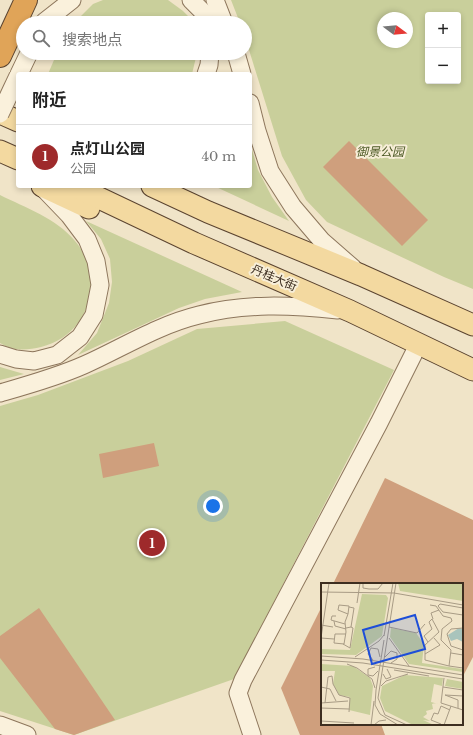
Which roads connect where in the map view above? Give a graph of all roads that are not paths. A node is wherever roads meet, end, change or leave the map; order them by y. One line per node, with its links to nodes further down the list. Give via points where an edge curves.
1 (26, 0): 6 (highway)
2 (72, 0): 8 (street)
3 (191, 0): 9 (street)
4 (215, 0): 10 (street)
5 (53, 2): 7 (street)
6 (19, 16)
7 (46, 16)
8 (51, 16)
9 (204, 16)
10 (221, 16)
11 (16, 22): 12 (highway)
12 (0, 56)
13 (26, 60): 16 (street)
14 (209, 60): 17 (street)
15 (238, 60): 18 (street)
16 (20, 72)
17 (207, 72)
18 (241, 72)
19 (16, 79): 23 (street, bridge)
20 (0, 97): 21 (main road)
21 (16, 105)
22 (252, 111): 36 (street, via 270,170 290,201 322,241)
23 (0, 113): 24 (main road)
24 (16, 121)
25 (0, 150): 26 (main road)
26 (16, 158)
27 (0, 166): 28 (main road)
28 (16, 173)
29 (44, 188): 40 (street, via 87,239 96,261 100,285 94,315 80,336 57,355 34,361)
30 (46, 188): 35 (main road, via 184,254)
31 (78, 188): 35 (main road, 丹桂大街)
32 (156, 188): 34 (main road)
33 (190, 188): 34 (main road, via 208,196)
34 (267, 236): 36 (main road)
35 (257, 270): 37 (main road, 丹桂大街)
36 (361, 275): 38 (main road)
37 (350, 311): 39 (main road, 丹桂大街); 42 (street, via 304,306 268,306 231,308 198,315 158,330 83,366)
38 (473, 325)
39 (418, 343): 41 (main road, 丹桂大街); 45 (street, via 380,423 243,680 238,693)
40 (0, 354)
41 (473, 370)
42 (0, 393)
43 (0, 725): 44 (street)
44 (27, 735)
45 (252, 735)

